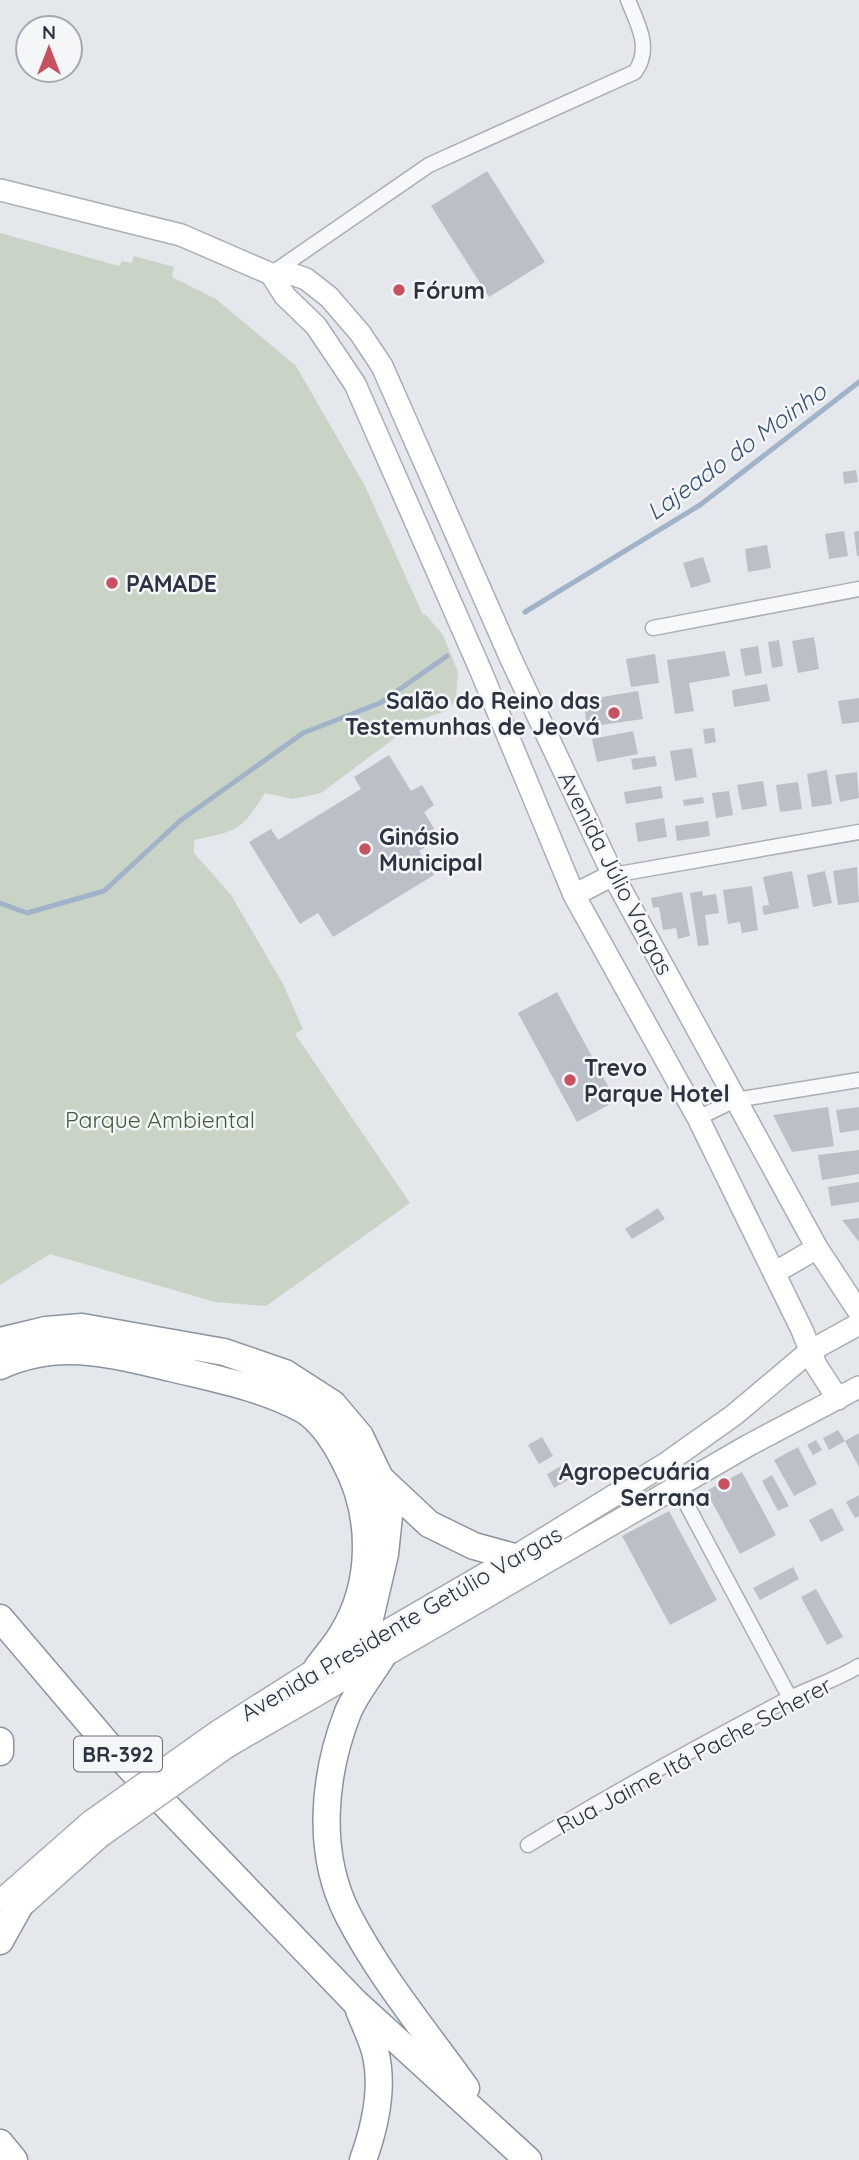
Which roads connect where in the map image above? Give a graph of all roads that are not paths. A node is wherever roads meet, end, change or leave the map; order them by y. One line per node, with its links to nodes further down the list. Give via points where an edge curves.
1 (628, 0): 3 (street, via 644,54 635,72 429,165)
2 (0, 190): 3 (main road, Avenida Júlio Vargas, via 181,234)
3 (271, 274): 6 (main road, Avenida Júlio Vargas, via 306,279 329,297 382,366); 7 (main road, Avenida Júlio Vargas, via 285,296 316,326 355,384)
4 (859, 589): 5 (street)
5 (653, 628)
6 (511, 659): 7 (main road); 9 (main road, Avenida Júlio Vargas)
7 (480, 669): 10 (main road, Avenida Júlio Vargas)
8 (859, 832): 9 (street)
9 (613, 875): 10 (main road); 12 (main road, Avenida Júlio Vargas)
10 (574, 895): 13 (main road, Avenida Júlio Vargas)
11 (859, 1080): 12 (street)
12 (735, 1100): 13 (street); 14 (main road, Avenida Júlio Vargas)
13 (698, 1118): 15 (main road, Avenida Júlio Vargas)
14 (817, 1248): 15 (main road); 16 (main road, Avenida Júlio Vargas)
15 (774, 1273): 19 (main road, Avenida Júlio Vargas)
16 (859, 1312)
17 (859, 1324): 19 (main road, Avenida Presidente Getúlio Vargas)
18 (0, 1341): 26 (highway, via 82,1327 224,1352 285,1373 333,1404 360,1436)
19 (810, 1352): 22 (main road, Avenida Júlio Vargas); 23 (main road, Avenida Presidente Getúlio Vargas)
20 (0, 1366): 32 (highway, via 41,1351 87,1351 259,1389 304,1410 333,1438 351,1472 366,1520 360,1591 343,1633)
21 (859, 1387): 22 (main road, Avenida Presidente Getúlio Vargas)
22 (838, 1399): 24 (main road, Avenida Presidente Getúlio Vargas)
23 (734, 1415): 24 (main road); 25 (main road, Avenida Presidente Getúlio Vargas)
24 (749, 1445): 27 (main road, Avenida Presidente Getúlio Vargas)
25 (665, 1464): 27 (street); 28 (main road, Avenida Presidente Getúlio Vargas)
26 (380, 1478): 28 (highway, via 429,1524 474,1546); 30 (highway, via 389,1516)
27 (679, 1488): 30 (main road, Avenida Presidente Getúlio Vargas); 34 (street)
28 (514, 1557): 30 (main road, Avenida Presidente Getúlio Vargas)
29 (0, 1618): 42 (highway, BR-392, via 109,1746)
30 (373, 1651): 32 (main road, Avenida Presidente Getúlio Vargas); 33 (highway); 43 (highway, via 333,1758 326,1828 334,1876 347,1914 370,1953)
31 (859, 1666): 34 (street, Rua Jaime Itá Pache Scherer)
32 (317, 1668): 35 (main road, Avenida Presidente Getúlio Vargas)
33 (346, 1677): 35 (main road, Avenida Presidente Getúlio Vargas)
34 (790, 1698): 38 (street, Rua Jaime Itá Pache Scherer)
35 (222, 1739): 39 (main road, bridge, via 96,1829)
36 (0, 1741): 37 (highway)
37 (0, 1752)
38 (528, 1844)
39 (10, 1904): 40 (main road); 41 (highway)
40 (0, 1928)
41 (0, 1941)
42 (355, 2002): 43 (highway, BR-392); 46 (highway, via 379,2072 375,2123)
43 (500, 2134): 47 (highway, BR-392)
44 (0, 2143): 45 (highway)
45 (14, 2160)
46 (363, 2160)
47 (528, 2160)

